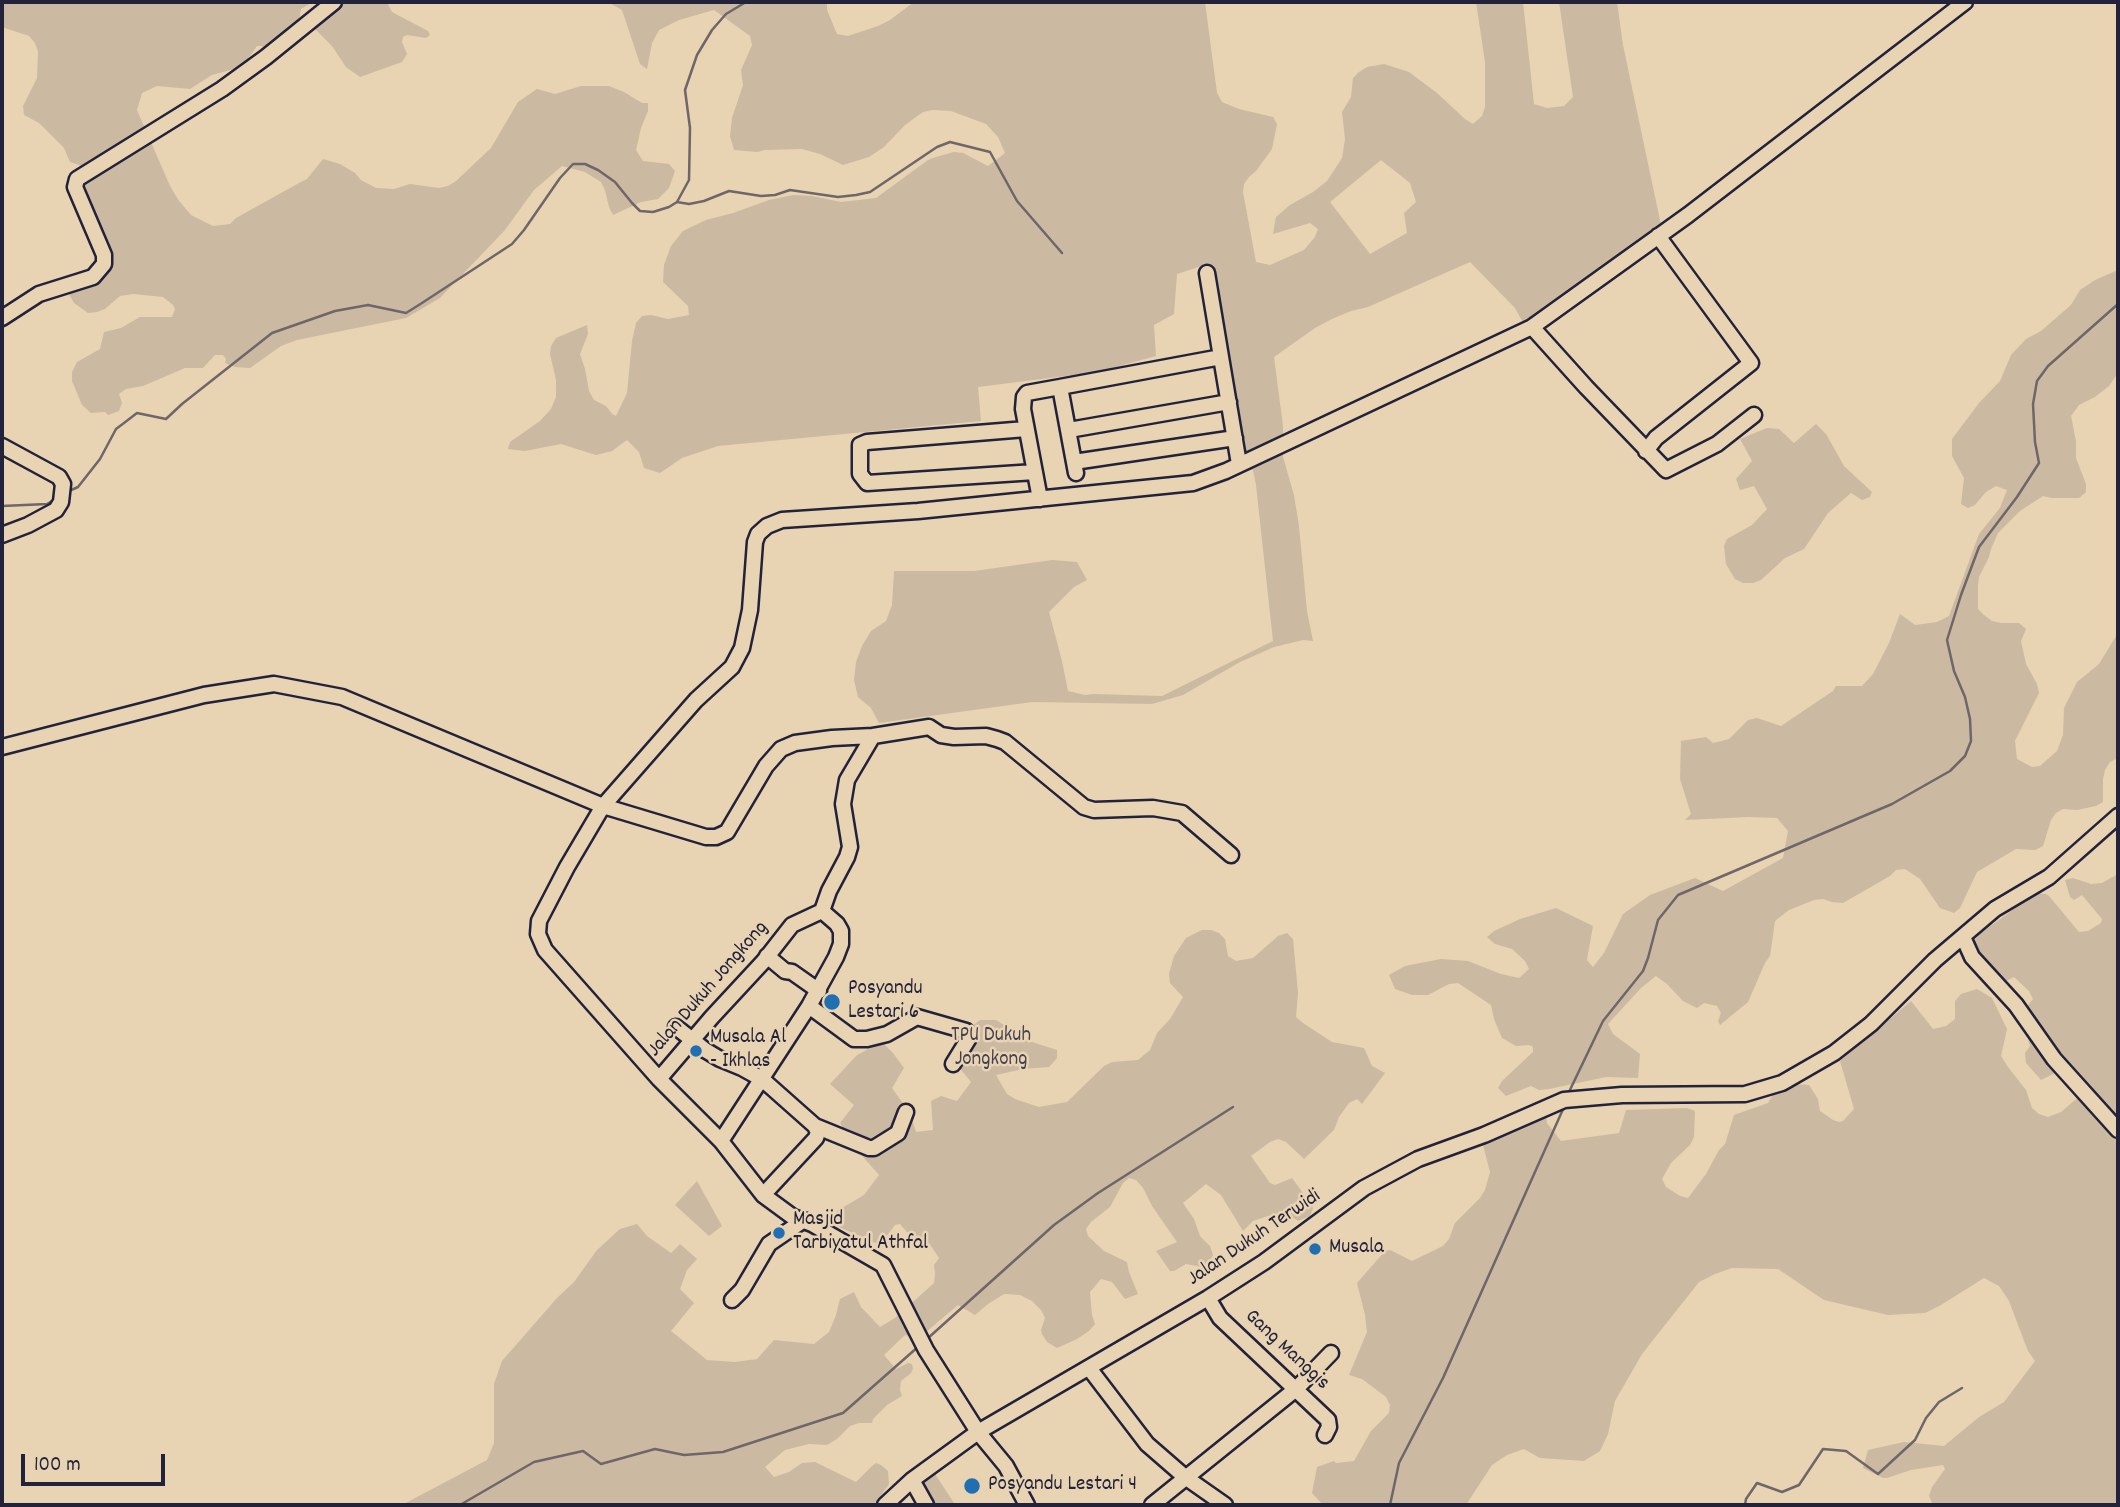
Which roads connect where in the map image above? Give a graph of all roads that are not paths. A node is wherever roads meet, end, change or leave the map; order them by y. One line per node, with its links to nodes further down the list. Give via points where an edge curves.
1 (334, 2): 5 (street, via 222,89 77,180 75,187 104,264 93,277 39,294)
2 (1965, 2): 3 (street)
3 (1658, 236): 6 (street); 15 (street, via 1751,363 1656,438)
4 (1207, 273): 7 (street)
5 (2, 318)
6 (1532, 327): 15 (street); 16 (street)
7 (1221, 357): 8 (street); 9 (street)
8 (1060, 387): 11 (street, via 1027,393 1023,409); 12 (street)
9 (1229, 401): 12 (street); 13 (street)
10 (1754, 415): 15 (street, via 1717,444 1666,470)
11 (1026, 429): 17 (street); 17 (street, via 867,442 860,445 860,474 867,484)
12 (1069, 430): 13 (street, via 1075,467)
13 (1235, 438): 16 (street)
14 (5, 448): 19 (street, via 60,477 64,484 56,510)
15 (1646, 451)
16 (1239, 464): 18 (street, via 1193,483)
17 (1035, 472): 18 (street)
18 (1040, 499): 22 (street, via 782,520 767,526 755,542 750,610 742,648 732,667)
19 (2, 536)
20 (873, 736): 22 (street, via 795,743 780,750 727,832 716,837); 24 (street, via 929,727 941,735 997,739 1084,807 1182,813); 25 (street, via 847,780 843,804 850,847)
21 (2, 747): 22 (street, via 204,695 275,684 342,697)
22 (603, 806): 33 (street, via 539,921 538,934 545,950)
23 (2118, 816): 26 (street, Jalan Dukuh Terwidi, via 2049,877 1995,909)
24 (1231, 855)
25 (822, 911): 27 (street, Jalan Dukuh Jongkong, via 792,925); 28 (street, via 837,924 842,938)
26 (1963, 937): 37 (street, via 1972,957); 41 (street, Jalan Dukuh Terwidi, via 1871,1024 1834,1053 1782,1083 1745,1094 1568,1100 1418,1159 1364,1188)
27 (767, 956): 28 (street); 31 (street, Jalan Dukuh Jongkong)
28 (819, 991): 29 (street)
29 (809, 1006): 32 (street, via 854,1039 887,1034 917,1017 966,1031 969,1038); 34 (street)
30 (676, 1027): 31 (street)
31 (692, 1040): 33 (street, Jalan Dukuh Jongkong); 34 (street)
32 (953, 1064)
33 (659, 1079): 38 (street, Jalan Dukuh Jongkong)
34 (762, 1079): 36 (street); 38 (street)
35 (906, 1112): 36 (street, via 898,1133 874,1148)
36 (815, 1126): 39 (street, via 816,1138)
37 (2118, 1130)
38 (721, 1141): 39 (street, Jalan Dukuh Jongkong)
39 (762, 1195): 40 (street, Jalan Dukuh Jongkong)
40 (804, 1220): 42 (street, via 769,1244); 46 (street, Jalan Dukuh Jongkong, via 883,1265 926,1350)
41 (1208, 1298): 44 (street, Jalan Dukuh Terwidi); 45 (street, Gang Manggis, via 1220,1318)
42 (732, 1300)
43 (1331, 1353): 45 (street)
44 (1089, 1368): 46 (street, Jalan Dukuh Terwidi); 48 (street, via 1147,1444)
45 (1296, 1389): 47 (street, Gang Manggis, via 1328,1420); 48 (street)
46 (978, 1432): 49 (street, Jalan Dukuh Terwidi); 52 (street, via 1006,1466)
47 (1325, 1436)
48 (1185, 1478): 53 (street); 54 (street)
49 (912, 1480): 50 (street, Jalan Dukuh Terwidi); 51 (street)
50 (885, 1505)
51 (926, 1505)
52 (1027, 1505)
53 (1152, 1505)
54 (1225, 1505)

